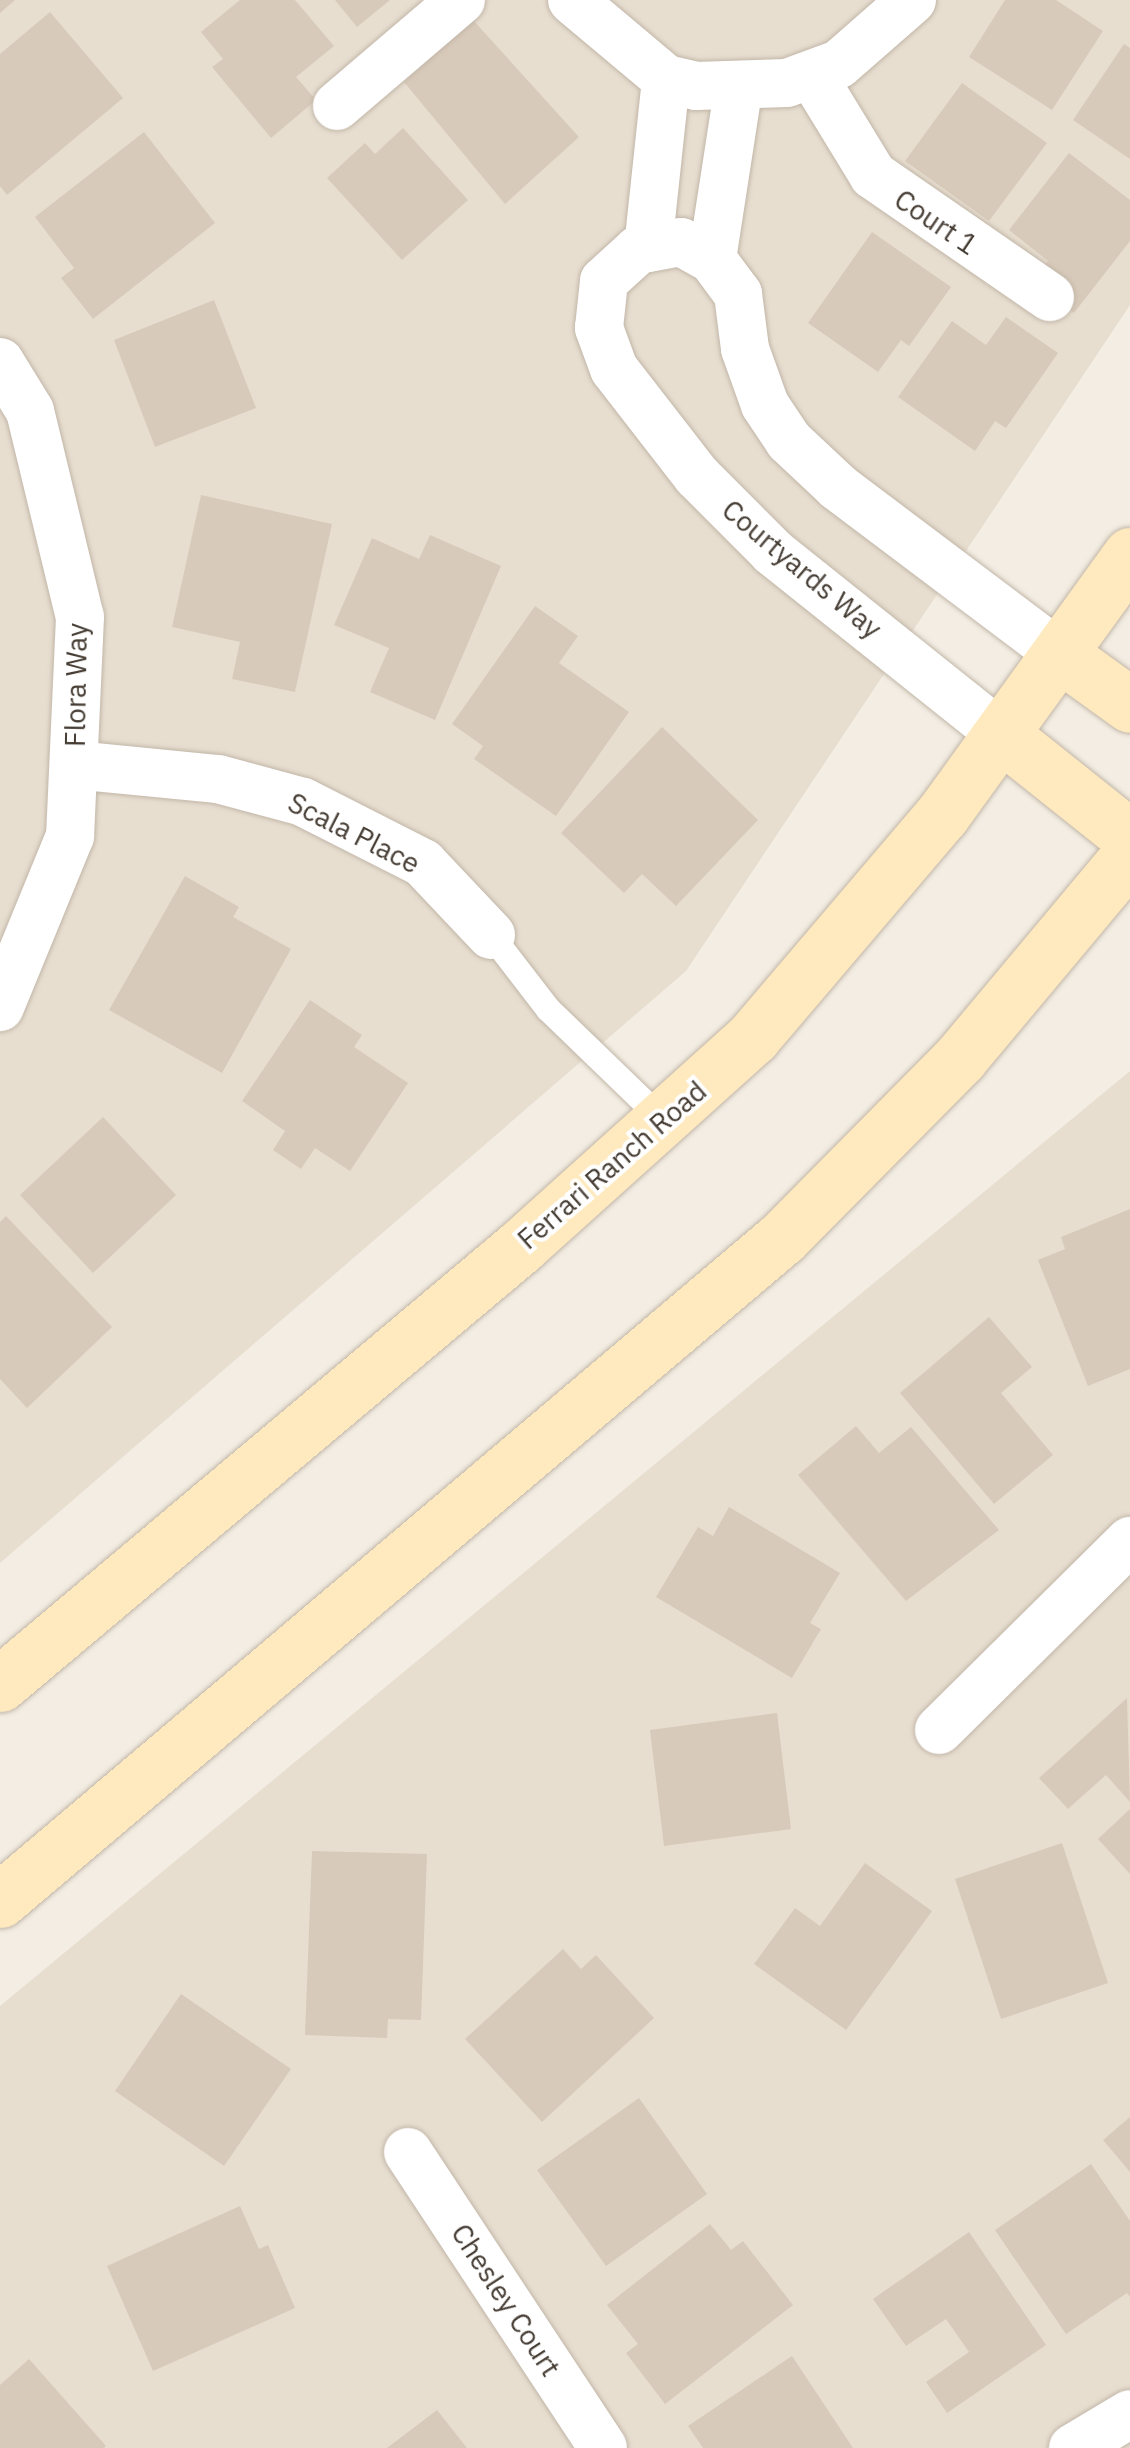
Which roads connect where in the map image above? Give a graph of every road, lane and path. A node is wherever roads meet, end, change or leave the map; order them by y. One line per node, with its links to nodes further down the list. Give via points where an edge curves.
1 (462, 0): 7 (street)
2 (912, 0): 4 (street, via 873,41)
3 (590, 6): 5 (street)
4 (812, 75): 6 (street); 10 (street, Court 1, via 873,175)
5 (666, 79): 6 (street); 8 (street)
6 (739, 84): 9 (street)
7 (337, 106)
8 (648, 248): 9 (street, via 682,242); 15 (street, Courtyards Way, via 604,281 599,328 614,369 745,526)
9 (712, 260): 13 (street, via 738,294 745,349 765,405 789,440 838,486)
10 (1050, 297)
11 (0, 362): 16 (street, Flora Way, via 30,411 80,617)
12 (1130, 555): 13 (street, Ferrari Ranch Road)
13 (1061, 655): 14 (street); 15 (street, Ferrari Ranch Road)
14 (1130, 706)
15 (1002, 735): 17 (street); 21 (street, Ferrari Ranch Road, via 827,957)
16 (74, 765): 19 (street, Scala Place, via 218,779 302,802 423,864); 20 (street, Flora Way, via 70,836)
17 (1130, 837)
18 (1130, 855): 25 (street, via 960,1058 782,1238)
19 (490, 934): 21 (lane, via 548,1009)
20 (0, 1007)
21 (665, 1122): 23 (street, Ferrari Ranch Road)
22 (1130, 1541): 24 (street)
23 (0, 1684)
24 (940, 1730)
25 (0, 1900)
26 (408, 2152): 28 (street, Chesley Court)
27 (1130, 2414): 29 (street)
28 (603, 2448)
29 (1072, 2448)

